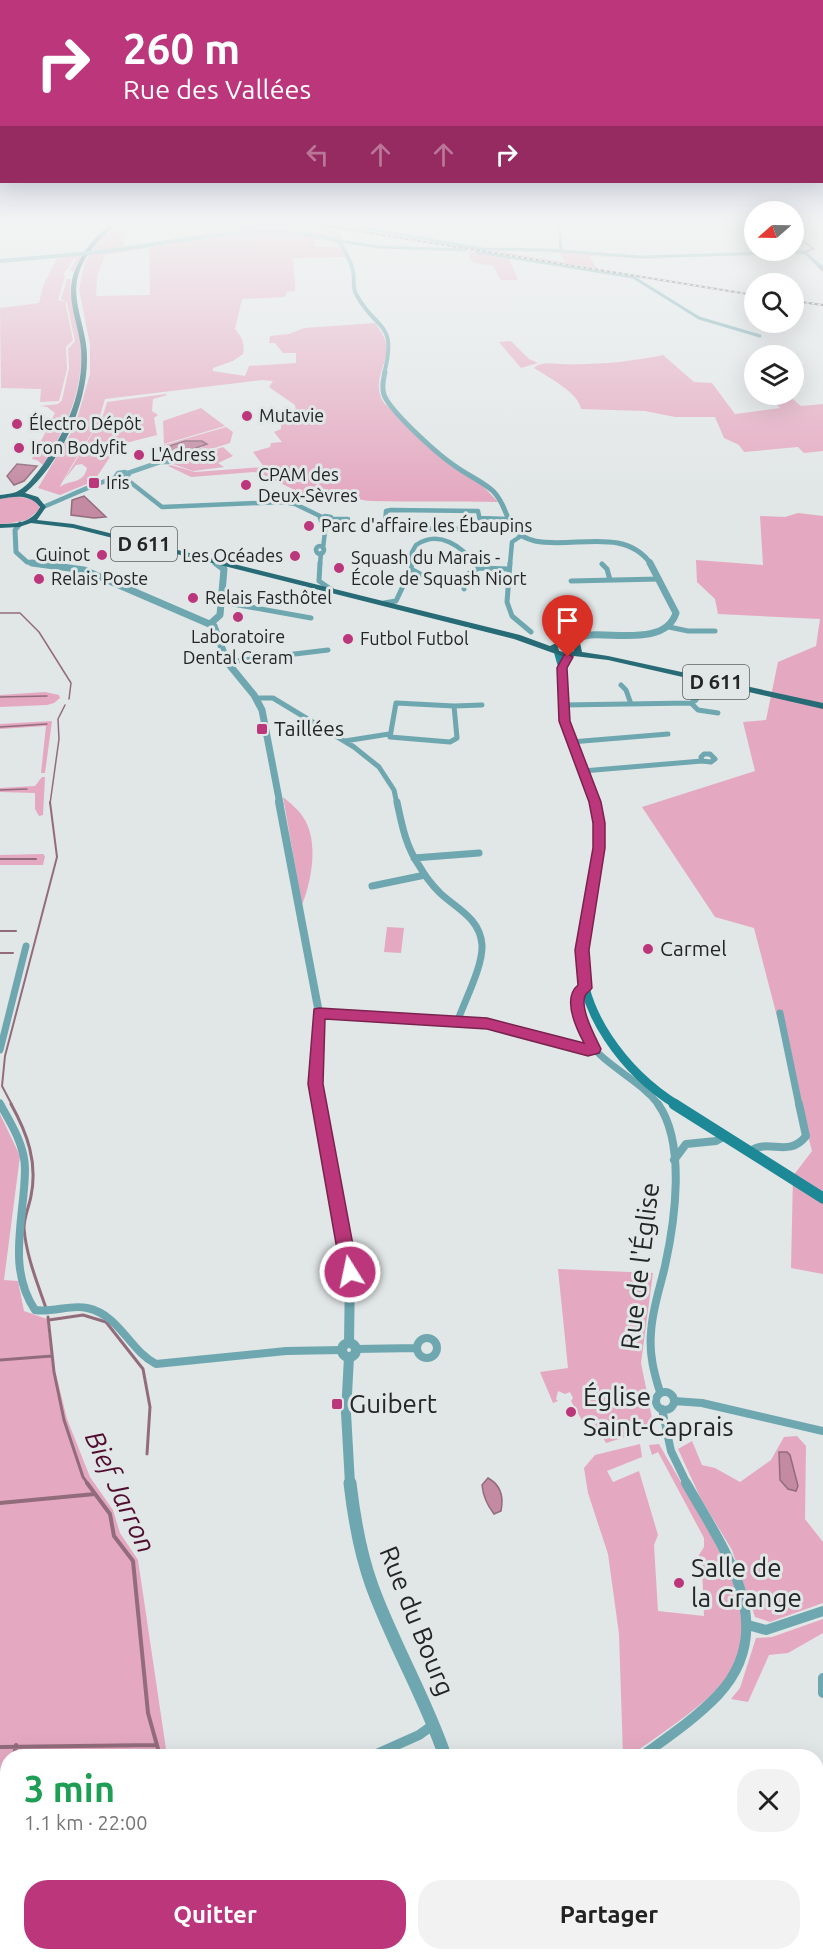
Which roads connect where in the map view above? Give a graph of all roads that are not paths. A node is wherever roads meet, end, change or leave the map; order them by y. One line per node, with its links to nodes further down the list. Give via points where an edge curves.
1 (77, 312): 9 (main road, via 84,355 81,392 62,440 28,488)
2 (79, 312): 11 (main road, via 87,355 83,392 69,432)
3 (372, 312): 17 (street, via 389,342 382,379 386,399 447,461 490,489 503,505)
4 (690, 312): 5 (street)
5 (760, 336)
6 (144, 469): 6 (street, via 158,466 169,463 162,461); 7 (street)
7 (127, 476): 12 (street, via 120,473); 13 (street, via 162,507 283,502)
8 (0, 491): 10 (street)
9 (17, 495): 10 (main road); 11 (main road)
10 (4, 496)
11 (32, 496): 12 (main road)
12 (41, 507): 18 (main road); 22 (main road, D 611)
13 (321, 517): 15 (street); 19 (street)
14 (481, 518): 14 (street, via 476,511 391,510 386,512 385,526 475,529 480,527); 17 (street)
15 (333, 519): 16 (street); 19 (street)
16 (348, 519)
17 (507, 519): 24 (street)
18 (30, 521): 20 (main road); 22 (main road, D 611)
19 (326, 523): 35 (street, via 319,581)
20 (20, 524): 21 (main road); 23 (street)
21 (3, 526): 23 (street)
22 (73, 526): 25 (main road, D 611)
23 (14, 535): 39 (street, via 16,552 27,562 84,570)
24 (521, 536): 29 (street, via 512,541); 31 (street, via 547,542 626,545 644,555)
25 (215, 562): 35 (main road, D 611); 36 (street, via 225,572)
26 (602, 564): 32 (street)
27 (480, 568): 28 (street, via 457,544 436,539 414,548); 29 (street); 30 (street)
28 (411, 569): 30 (street, via 438,582); 37 (street, via 396,601)
29 (509, 569): 42 (street, via 509,610)
30 (459, 579): 34 (street)
31 (659, 579): 32 (street); 40 (street, via 676,608 675,620)
32 (610, 580): 33 (street)
33 (571, 581)
34 (464, 589)
35 (335, 591): 37 (main road, D 611)
36 (222, 602): 38 (street); 39 (street, via 219,618)
37 (380, 603): 44 (main road, D 611)
38 (311, 618)
39 (210, 624): 47 (street, Rue du Bourg)
40 (669, 627): 41 (street); 43 (street, via 647,634)
41 (715, 631)
42 (531, 632)
43 (583, 636): 44 (street); 46 (street)
44 (560, 647): 46 (main road); 46 (main road); 48 (main road)
45 (328, 650): 47 (street)
46 (576, 651): 48 (main road); 57 (main road, D 611)
47 (228, 662): 51 (street, Rue du Bourg)
48 (562, 668): 55 (main road)
49 (621, 685): 53 (street)
50 (702, 687): 52 (street)
51 (256, 698): 61 (street, via 273,698); 71 (street, Rue du Bourg, via 264,719)
52 (691, 703): 53 (street); 58 (street, via 698,710)
53 (631, 704): 55 (street)
54 (482, 705): 56 (street)
55 (563, 705): 62 (main road)
56 (454, 706): 59 (street, via 396,703); 59 (street, via 456,741 399,739)
57 (823, 706)
58 (718, 713)
59 (389, 734): 61 (street)
60 (668, 734): 62 (street)
61 (345, 741): 66 (street, via 379,767 388,779)
62 (571, 742): 64 (main road)
63 (702, 760): 64 (street)
64 (583, 771): 70 (main road, via 598,816 599,838 582,950)
65 (478, 853): 66 (street)
66 (414, 858): 67 (street)
67 (425, 874): 68 (street); 73 (street, via 440,893 467,914 477,927 482,945)
68 (372, 886)
69 (26, 946): 75 (street)
70 (585, 988): 74 (street, via 580,990 579,1011); 77 (main road, via 604,1032 632,1069 659,1095)
71 (319, 1013): 73 (street); 82 (street, Rue du Bourg, via 316,1084 350,1272)
72 (780, 1013): 78 (street, via 806,1136 795,1148 758,1146)
73 (459, 1020): 74 (street)
74 (594, 1049): 79 (street, Rue de l'Église, via 662,1110 672,1135)
75 (0, 1050)
76 (0, 1103): 82 (street, via 23,1154 17,1247 26,1297 35,1310 82,1307 105,1313 156,1364 286,1351)
77 (723, 1137): 78 (main road); 79 (street, via 682,1145)
78 (749, 1152): 80 (main road)
79 (674, 1160): 83 (street, Rue de l'Église, via 669,1244 650,1330 652,1372)
80 (823, 1198)
81 (417, 1348): 82 (street)
82 (349, 1350): 91 (street, Rue du Bourg, via 346,1434 365,1563)
83 (660, 1392): 84 (street, via 669,1393); 85 (street, via 656,1399)
84 (674, 1401): 85 (street, via 671,1408); 86 (street, via 702,1403)
85 (662, 1409): 88 (street, via 666,1435 681,1474 734,1568)
86 (823, 1431)
87 (823, 1611): 88 (street, via 766,1630)
88 (748, 1625): 94 (street, via 739,1668 727,1685)
89 (823, 1678): 90 (street)
90 (823, 1693)
91 (435, 1724): 92 (street); 93 (street, Rue du Bourg)
92 (387, 1749)
93 (443, 1749)
94 (651, 1749)

